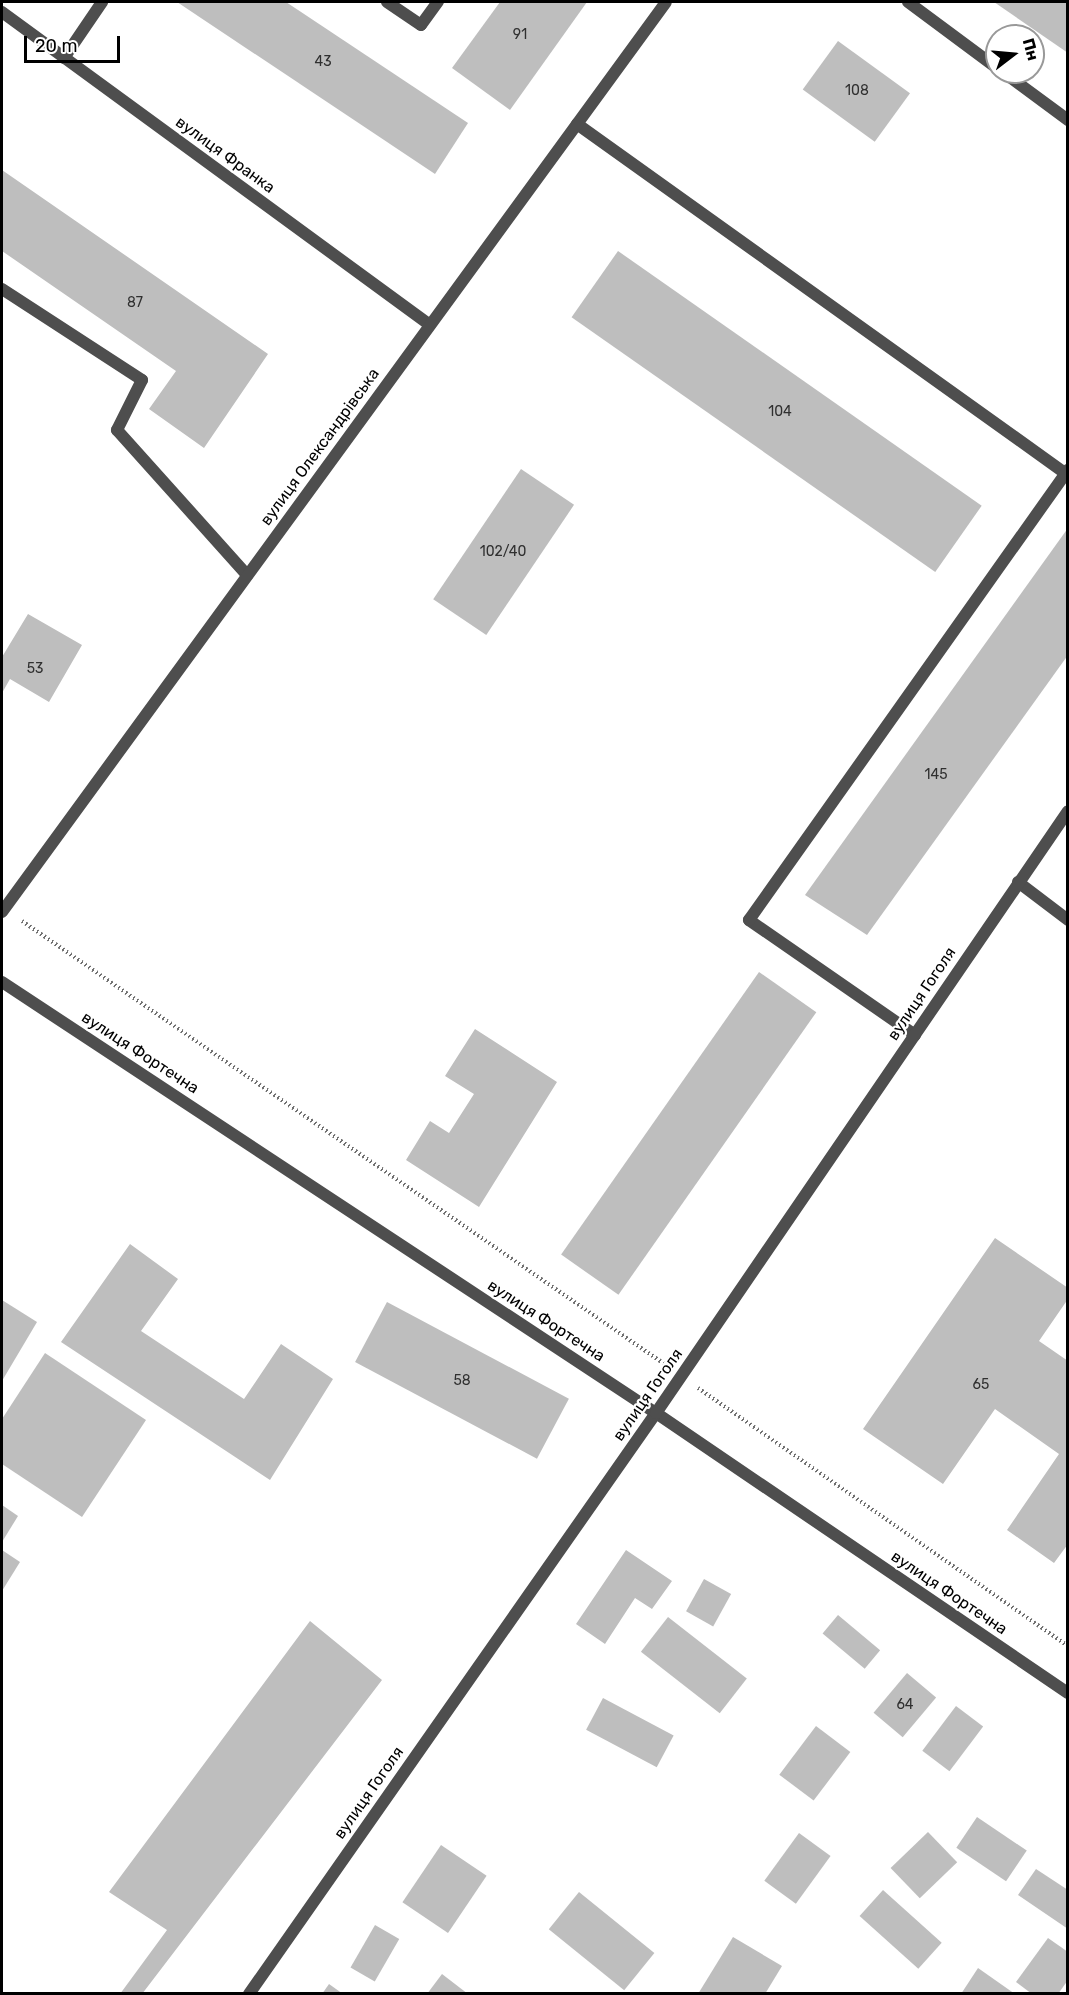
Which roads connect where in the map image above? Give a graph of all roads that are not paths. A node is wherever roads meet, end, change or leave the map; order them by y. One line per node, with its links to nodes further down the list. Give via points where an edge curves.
1 (102, 2): 7 (street)
2 (387, 2): 3 (street, via 422,26)
3 (438, 2)
4 (666, 2): 11 (street, вулиця Олександрівська)
5 (908, 2): 8 (street)
6 (2, 12): 7 (street, вулиця Франка)
7 (64, 57): 13 (street, вулиця Франка)
8 (985, 59)
9 (1019, 84): 10 (street)
10 (1068, 120)
11 (577, 124): 13 (street, вулиця Олександрівська); 14 (street)
12 (2, 289): 15 (street, via 142,380 117,430)
13 (430, 325): 15 (street, вулиця Олександрівська)
14 (1066, 471): 21 (street, via 749,920)
15 (247, 575): 18 (street, вулиця Олександрівська)
16 (1068, 811): 17 (street, вулиця Гоголя)
17 (1018, 882): 19 (street); 21 (street, вулиця Гоголя)
18 (3, 910)
19 (1068, 920)
20 (2, 982): 22 (street, вулиця Фортечна)
21 (915, 1035): 22 (street, вулиця Гоголя)
22 (656, 1413): 23 (street, вулиця Фортечна); 24 (street, вулиця Гоголя)
23 (1068, 1694)
24 (249, 1994)

